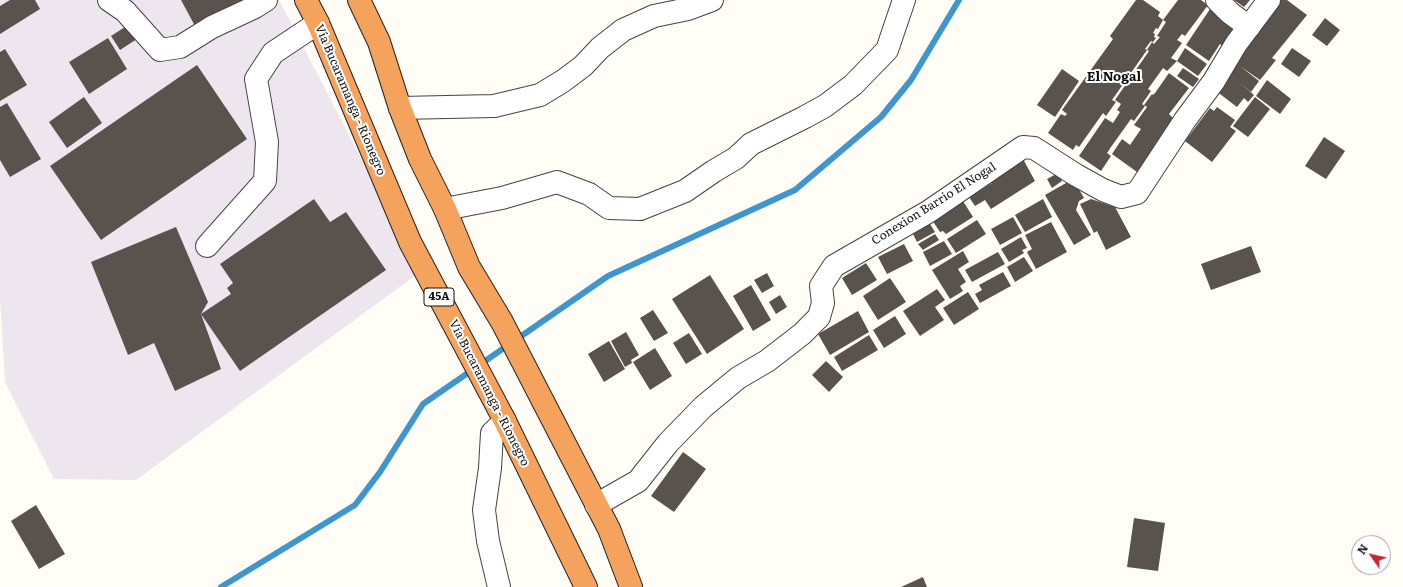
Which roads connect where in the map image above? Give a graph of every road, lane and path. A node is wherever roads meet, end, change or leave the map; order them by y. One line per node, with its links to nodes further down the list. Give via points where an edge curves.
1 (109, 0): 2 (street, via 125,11 160,50 180,47 212,27)
2 (266, 0)
3 (306, 0): 9 (highway, Vía Bucaramanga - Rionegro / 45A)
4 (359, 0): 11 (highway, via 379,42)
5 (712, 0): 11 (street, via 688,9 654,16 623,30 563,81 540,95 494,106)
6 (904, 0): 12 (street, via 887,50 853,85 805,118 752,144 736,158 686,191 640,209 609,208 590,194 557,182 502,198)
7 (1217, 0): 10 (street)
8 (1269, 0): 10 (street, Conexion Barrio El Nogal)
9 (318, 23): 13 (street, via 273,53 256,79 267,142 265,181); 14 (highway, Vía Bucaramanga - Rionegro / 45A, via 410,242)
10 (1249, 27): 15 (street, Conexion Barrio El Nogal, via 1137,193 1121,197 1103,190 1034,148 1023,147 928,212 834,266 821,286 823,303 818,317 802,334 767,361 738,378 703,407 668,443 638,480)
11 (400, 108): 12 (highway, via 420,159)
12 (445, 209): 15 (highway, via 469,268 502,322)
13 (207, 246)
14 (505, 421): 16 (street, via 492,433 484,510 488,541); 17 (highway, Vía Bucaramanga - Rionegro / 45A)
15 (596, 505): 18 (highway, via 609,529)
16 (499, 587)
17 (586, 587)
18 (632, 587)

